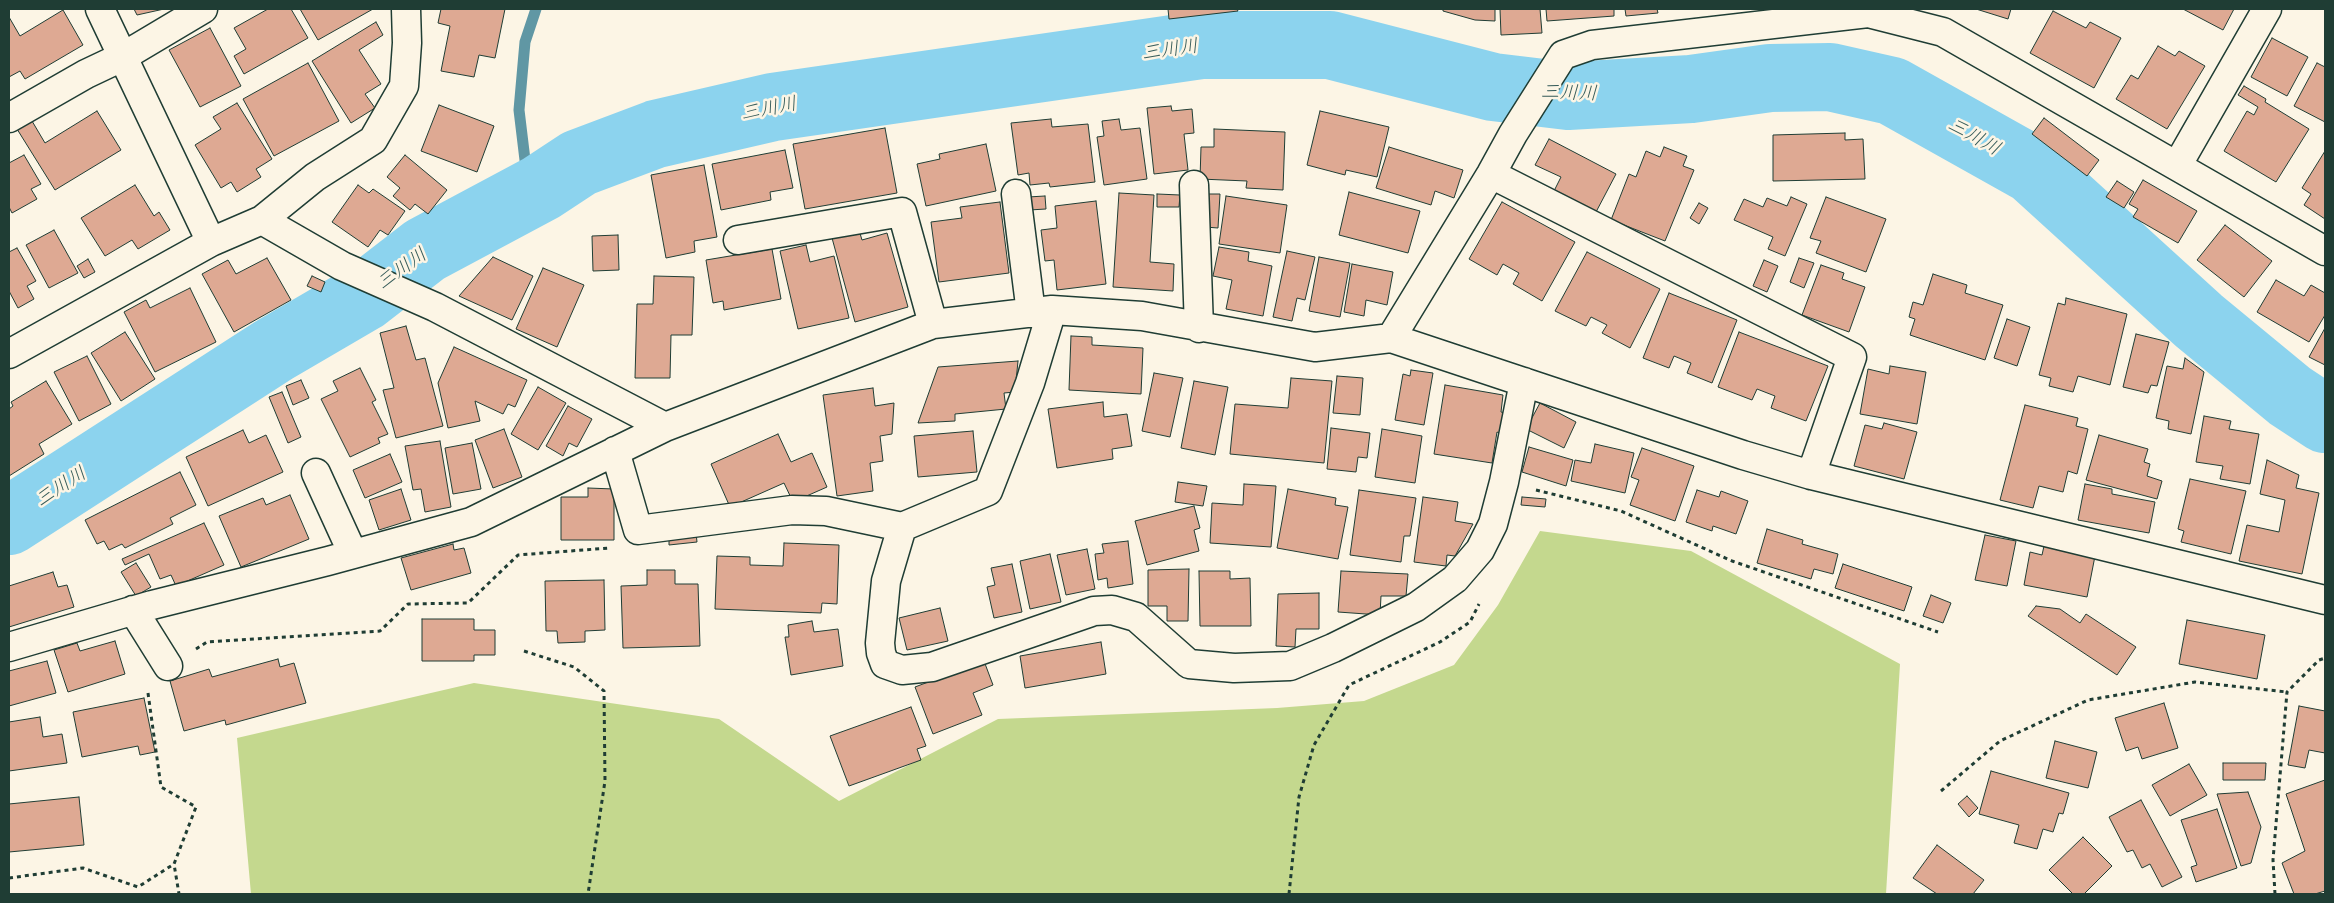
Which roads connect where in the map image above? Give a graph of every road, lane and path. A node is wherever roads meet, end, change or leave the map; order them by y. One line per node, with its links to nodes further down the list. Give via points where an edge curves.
1 (100, 9): 5 (street)
2 (203, 9): 5 (street)
3 (406, 9): 11 (street, via 404,86 373,140 315,176)
4 (2267, 9): 7 (street)
5 (124, 56): 6 (street); 13 (street)
6 (9, 118)
7 (2177, 166): 8 (street, via 1943,32 1868,13 1592,45 1563,55); 14 (street)
8 (1491, 174): 18 (street); 24 (street, via 1852,357)
9 (1194, 185): 17 (street)
10 (1016, 194): 15 (street)
11 (262, 220): 13 (street); 21 (street, via 342,266 435,307)
12 (738, 240): 16 (street, via 902,212)
13 (211, 242): 19 (street)
14 (2325, 251)
15 (1041, 312): 16 (street); 17 (street, via 1142,316); 26 (street, via 1030,383 988,491)
16 (933, 324): 21 (street)
17 (1199, 328): 18 (street, via 1315,346)
18 (1391, 338): 20 (street)
19 (9, 354)
20 (1524, 382): 24 (street, via 1743,455); 25 (street)
21 (665, 428): 22 (street)
22 (615, 451): 27 (street); 28 (street, via 471,522)
23 (316, 473): 28 (street)
24 (1812, 474): 30 (street)
25 (1504, 482): 26 (street, via 1494,524 1480,550 1455,579 1416,607 1290,666 1234,668 1189,664 1136,617 1112,610 1094,611 932,667 902,670 885,664 880,643 886,581); 32 (path, via 1621,511 1732,561)
26 (902, 527): 27 (street, via 826,510 792,510)
27 (638, 530): 36 (path, via 620,547 518,555 468,603 408,604 380,631 207,642)
28 (353, 554): 31 (street)
29 (1483, 596): 43 (path, via 1470,622 1440,642 1349,684 1314,745 1301,788)
30 (2325, 600)
31 (133, 610): 33 (street); 36 (street)
32 (1938, 632)
33 (9, 647)
34 (524, 651): 42 (path, via 574,667 604,691 604,781)
35 (2325, 658): 37 (path, via 2319,660)
36 (168, 666): 39 (path, via 148,692 161,787 196,807)
37 (2287, 692): 38 (path, via 2195,682 2088,700 2000,742); 44 (path, via 2273,860)
38 (1941, 791)
39 (174, 864): 40 (path, via 138,887 83,868); 41 (path)
40 (9, 878)
41 (179, 894)
42 (588, 894)
43 (1289, 894)
44 (2275, 894)

